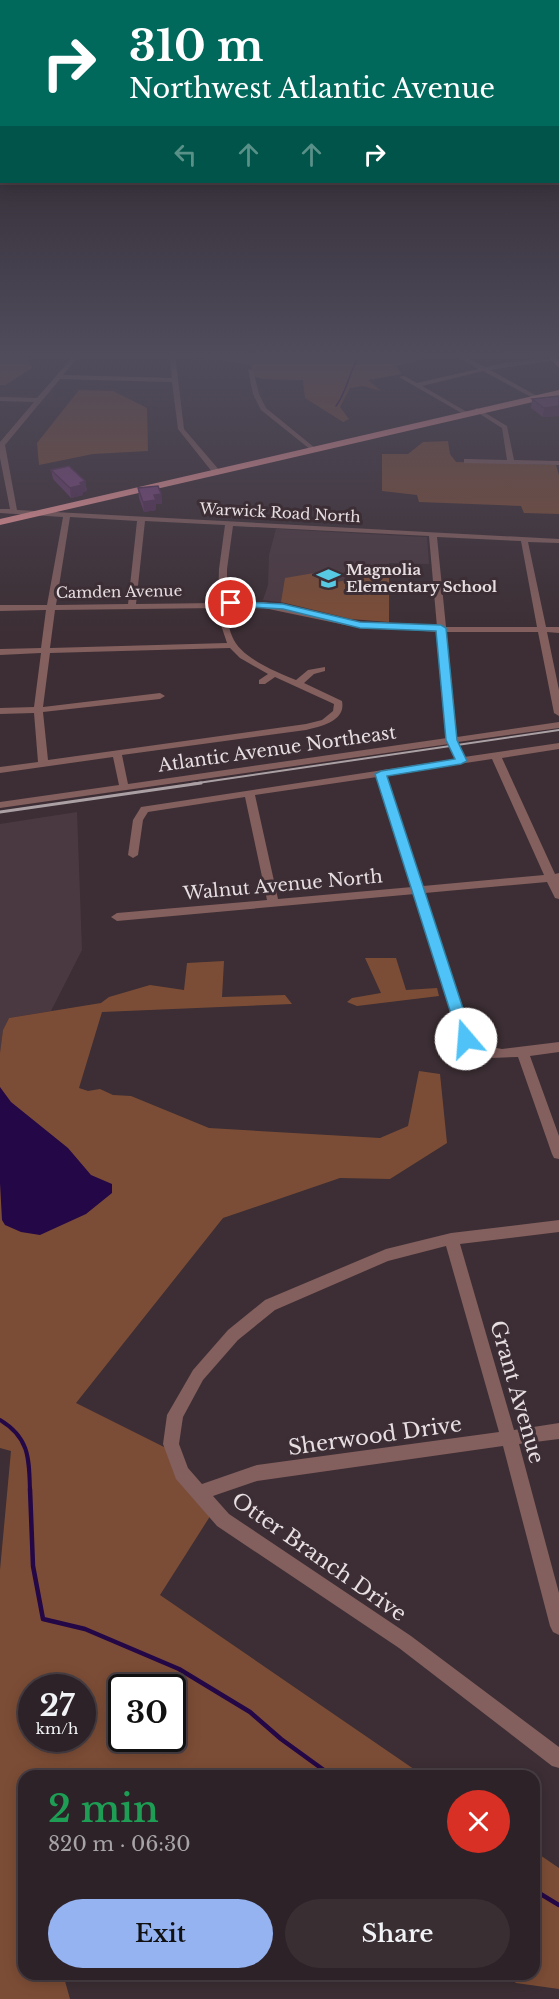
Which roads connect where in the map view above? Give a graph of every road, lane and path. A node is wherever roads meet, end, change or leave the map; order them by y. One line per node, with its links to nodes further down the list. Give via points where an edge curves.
1 (1, 447): 11 (street)
2 (196, 447): 9 (street)
3 (320, 447): 5 (highway)
4 (508, 447): 7 (street)
5 (313, 449): 9 (highway)
6 (467, 461): 7 (street)
7 (511, 462): 8 (street)
8 (559, 463)
9 (216, 471): 12 (highway)
10 (0, 512): 11 (street, Warwick Road North)
11 (14, 512): 12 (street, Warwick Road North)
12 (36, 514): 13 (street, Warwick Road North); 15 (highway)
13 (67, 515): 14 (street, Warwick Road North); 22 (street)
14 (141, 519): 16 (street, Warwick Road North); 21 (street)
15 (0, 522)
16 (229, 524): 17 (street, Warwick Road North); 20 (street, via 223,554)
17 (433, 534): 18 (street, Warwick Road North); 24 (street)
18 (525, 539): 19 (street, Warwick Road North); 25 (street)
19 (559, 541)
20 (223, 604): 21 (street, Camden Avenue); 24 (street, Camden Avenue, via 283,607 360,625); 27 (street)
21 (132, 605): 22 (street, Camden Avenue)
22 (51, 607): 23 (street, Camden Avenue); 28 (street)
23 (0, 608)
24 (441, 628): 25 (street, Camden Avenue); 39 (street)
25 (542, 629): 26 (street, Camden Avenue); 37 (street)
26 (559, 630)
27 (232, 645): 28 (street); 31 (street)
28 (45, 651): 29 (street); 35 (street)
29 (0, 652)
30 (322, 669): 33 (street)
31 (276, 673): 32 (street); 33 (street)
32 (262, 682)
33 (298, 683): 41 (street, via 339,703 335,716 325,723)
34 (160, 696): 35 (street)
35 (38, 710): 36 (street); 44 (street)
36 (0, 711)
37 (559, 713)
38 (559, 725): 39 (street, Atlantic Avenue Northeast)
39 (452, 740): 43 (street); 47 (street, Atlantic Avenue Northeast)
40 (559, 746): 42 (street)
41 (117, 754): 44 (street); 47 (street)
42 (496, 756): 43 (street); 51 (street)
43 (461, 761): 46 (street)
44 (43, 763): 45 (street)
45 (0, 770)
46 (381, 774): 48 (street); 52 (street)
47 (124, 787): 49 (street, Atlantic Avenue Northeast)
48 (249, 793): 50 (street, via 145,809 138,820); 54 (street)
49 (0, 805)
50 (133, 855)
51 (555, 878): 52 (street, Walnut Avenue North); 53 (street)
52 (419, 890): 54 (street, Walnut Avenue North); 57 (street, via 466,1039 472,1047 486,1052)
53 (559, 895)
54 (273, 903): 55 (street, Walnut Avenue North)
55 (117, 917)
56 (559, 1047): 57 (street)
57 (522, 1051): 58 (street)
58 (559, 1154)
59 (559, 1226): 60 (street, Otter Branch Drive)
60 (452, 1239): 62 (street, Grant Avenue); 63 (street, Otter Branch Drive, via 386,1255 319,1282 270,1305 233,1335 198,1375 175,1415 171,1444 182,1473)
61 (559, 1431): 62 (street, Sherwood Drive)
62 (509, 1438): 63 (street, Sherwood Drive, via 256,1473); 64 (street, Grant Avenue)
63 (199, 1493): 65 (street, Otter Branch Drive, via 223,1521 405,1642)
64 (559, 1626)
65 (559, 1759)

